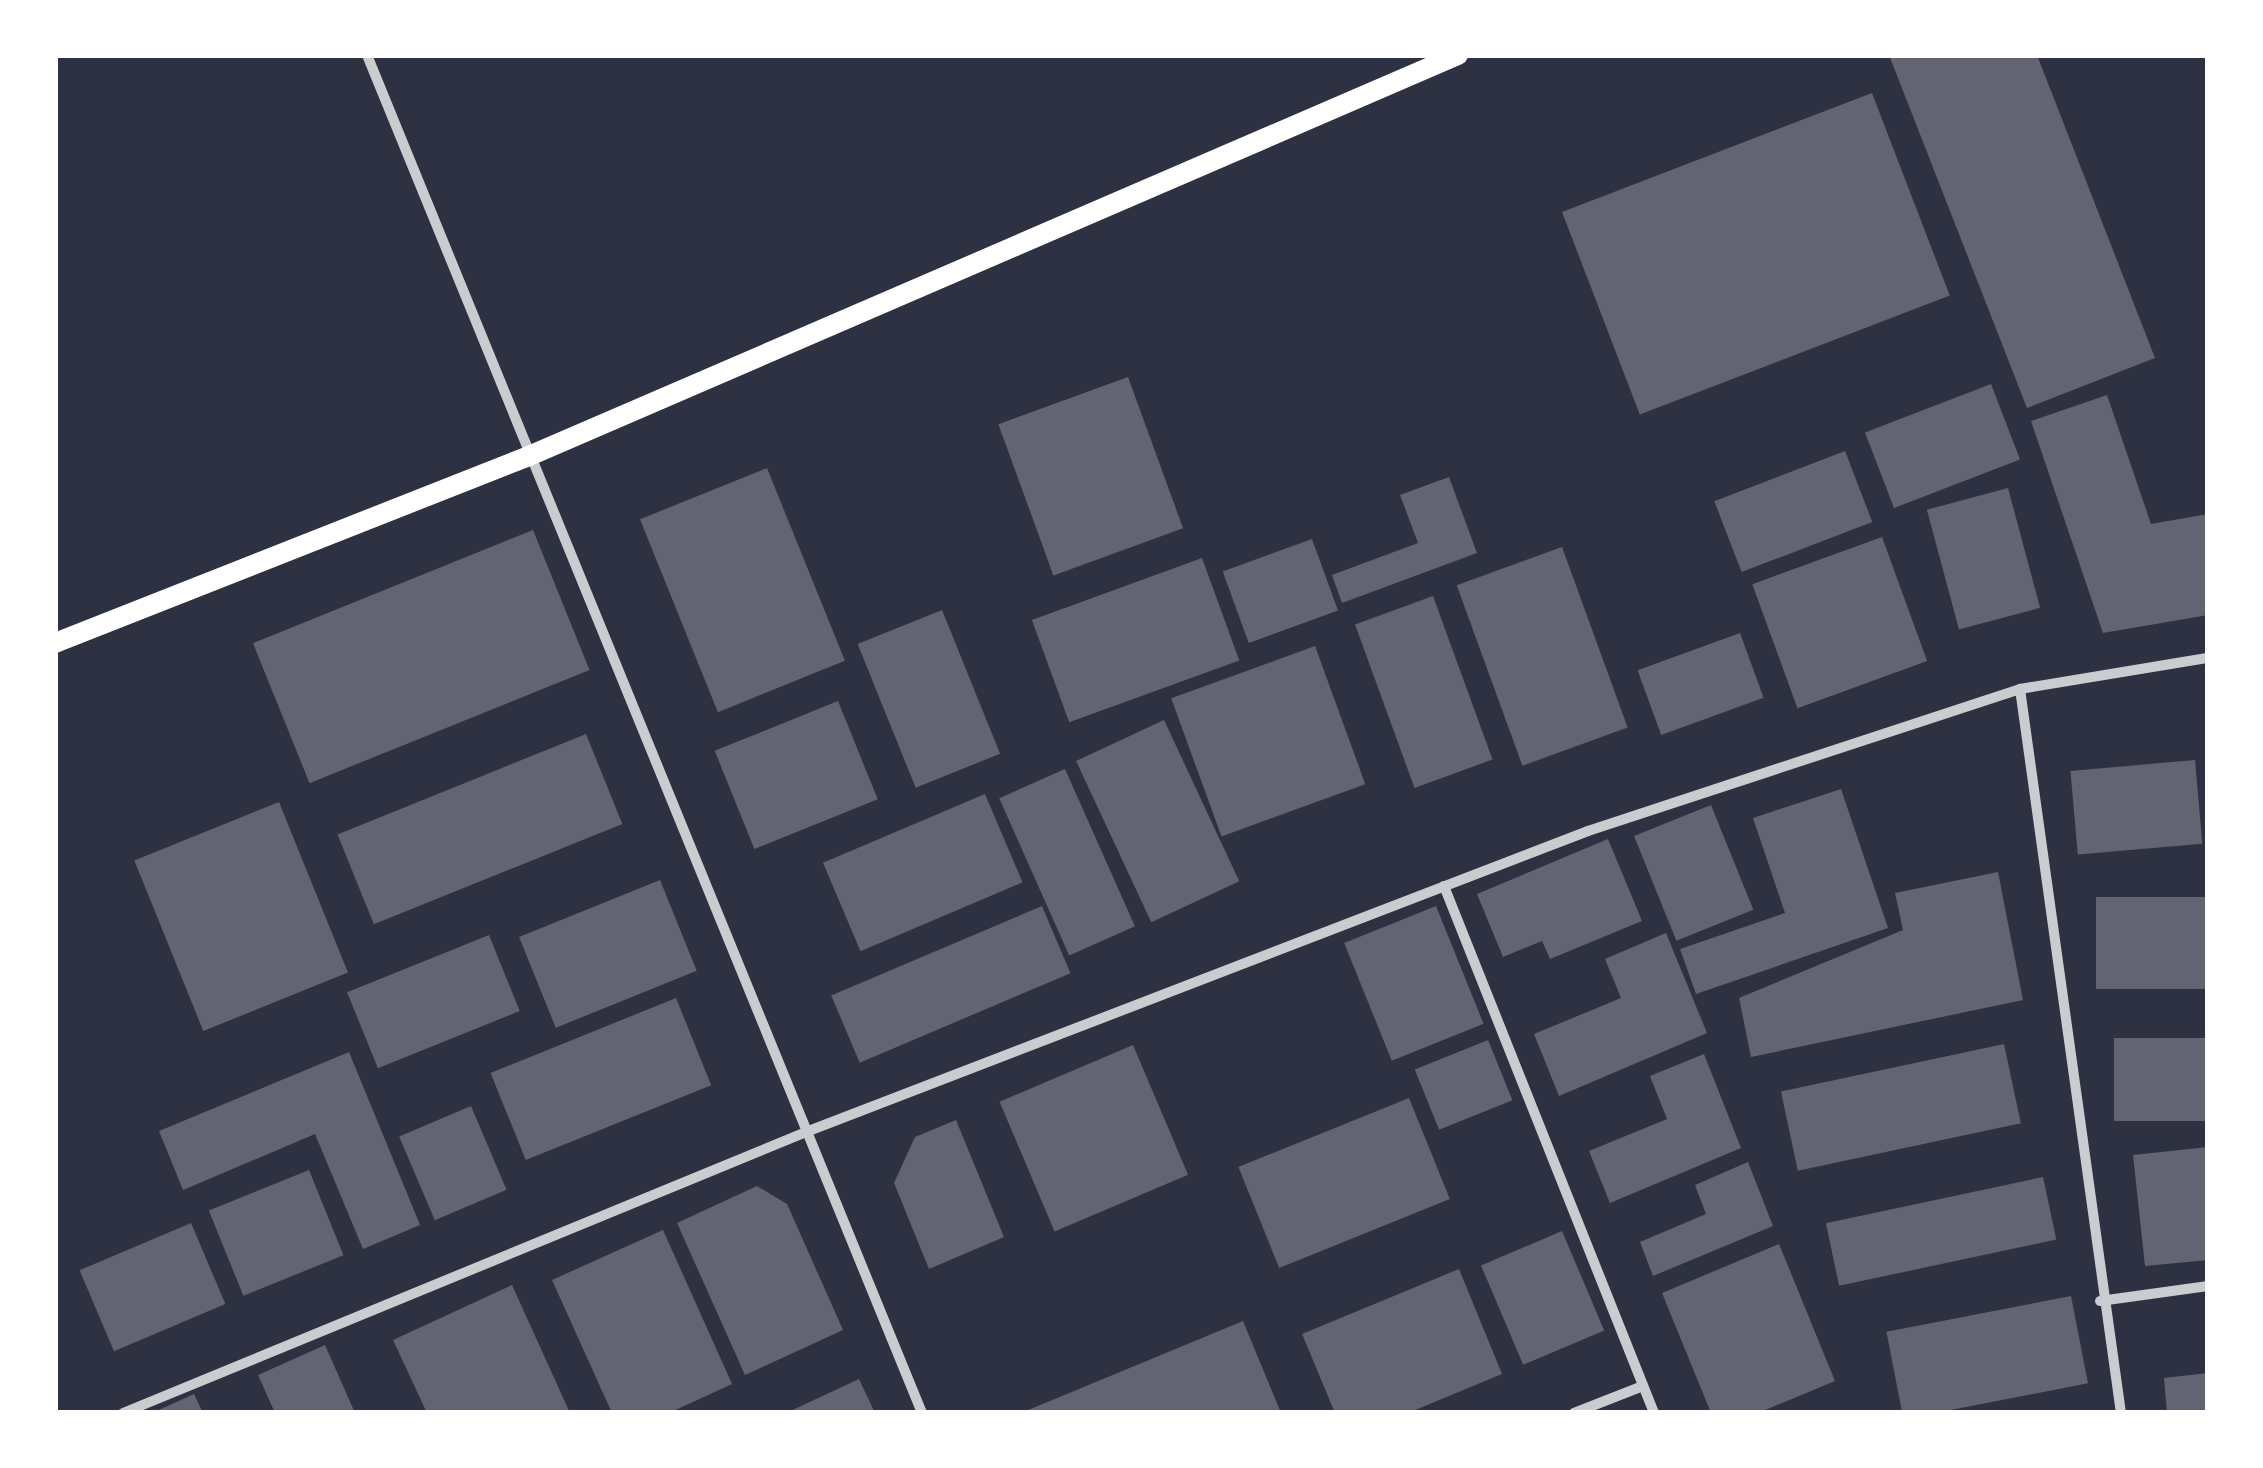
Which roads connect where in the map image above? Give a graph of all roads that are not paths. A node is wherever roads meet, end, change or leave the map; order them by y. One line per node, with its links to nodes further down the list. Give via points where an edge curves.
1 (367, 55): 3 (street)
2 (1458, 55): 3 (main road)
3 (528, 456): 4 (main road); 8 (street)
4 (55, 643)
5 (2208, 658): 6 (street)
6 (2020, 689): 7 (street); 10 (street)
7 (1444, 886): 8 (street); 11 (street)
8 (806, 1132): 12 (street); 13 (street)
9 (2208, 1286): 10 (street)
10 (2100, 1301): 16 (street)
11 (1643, 1386): 14 (street); 15 (street)
12 (124, 1413)
13 (922, 1413)
14 (1574, 1413)
15 (1654, 1413)
16 (2122, 1413)

